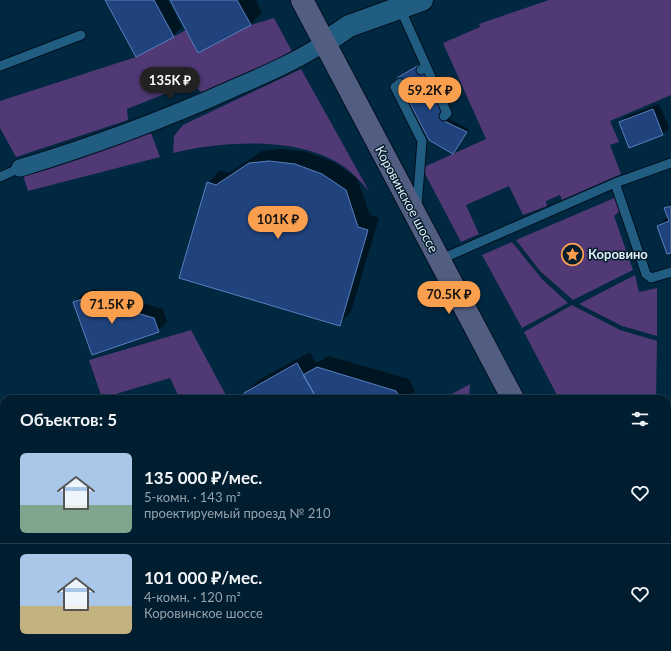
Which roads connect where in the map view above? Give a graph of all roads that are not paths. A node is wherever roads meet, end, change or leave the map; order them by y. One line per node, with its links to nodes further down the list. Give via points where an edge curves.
1 (302, 0): 5 (main road, Коровинское шоссе)
2 (422, 0): 3 (street)
3 (400, 8): 5 (street, via 349,26); 8 (lane, via 423,68 447,113)
4 (82, 35): 6 (lane)
5 (324, 43): 10 (street, via 300,58 173,116 77,151); 13 (main road, Коровинское шоссе)
6 (0, 66)
7 (400, 83): 13 (lane, via 395,87 424,138)
8 (444, 116)
9 (671, 163): 12 (lane)
10 (20, 168): 11 (lane)
11 (0, 177)
12 (615, 184): 14 (lane); 15 (lane, via 646,274 650,278)
13 (416, 215): 14 (main road, Коровинское шоссе)
14 (439, 260): 16 (main road, Коровинское шоссе)
15 (671, 272)
16 (511, 395)

